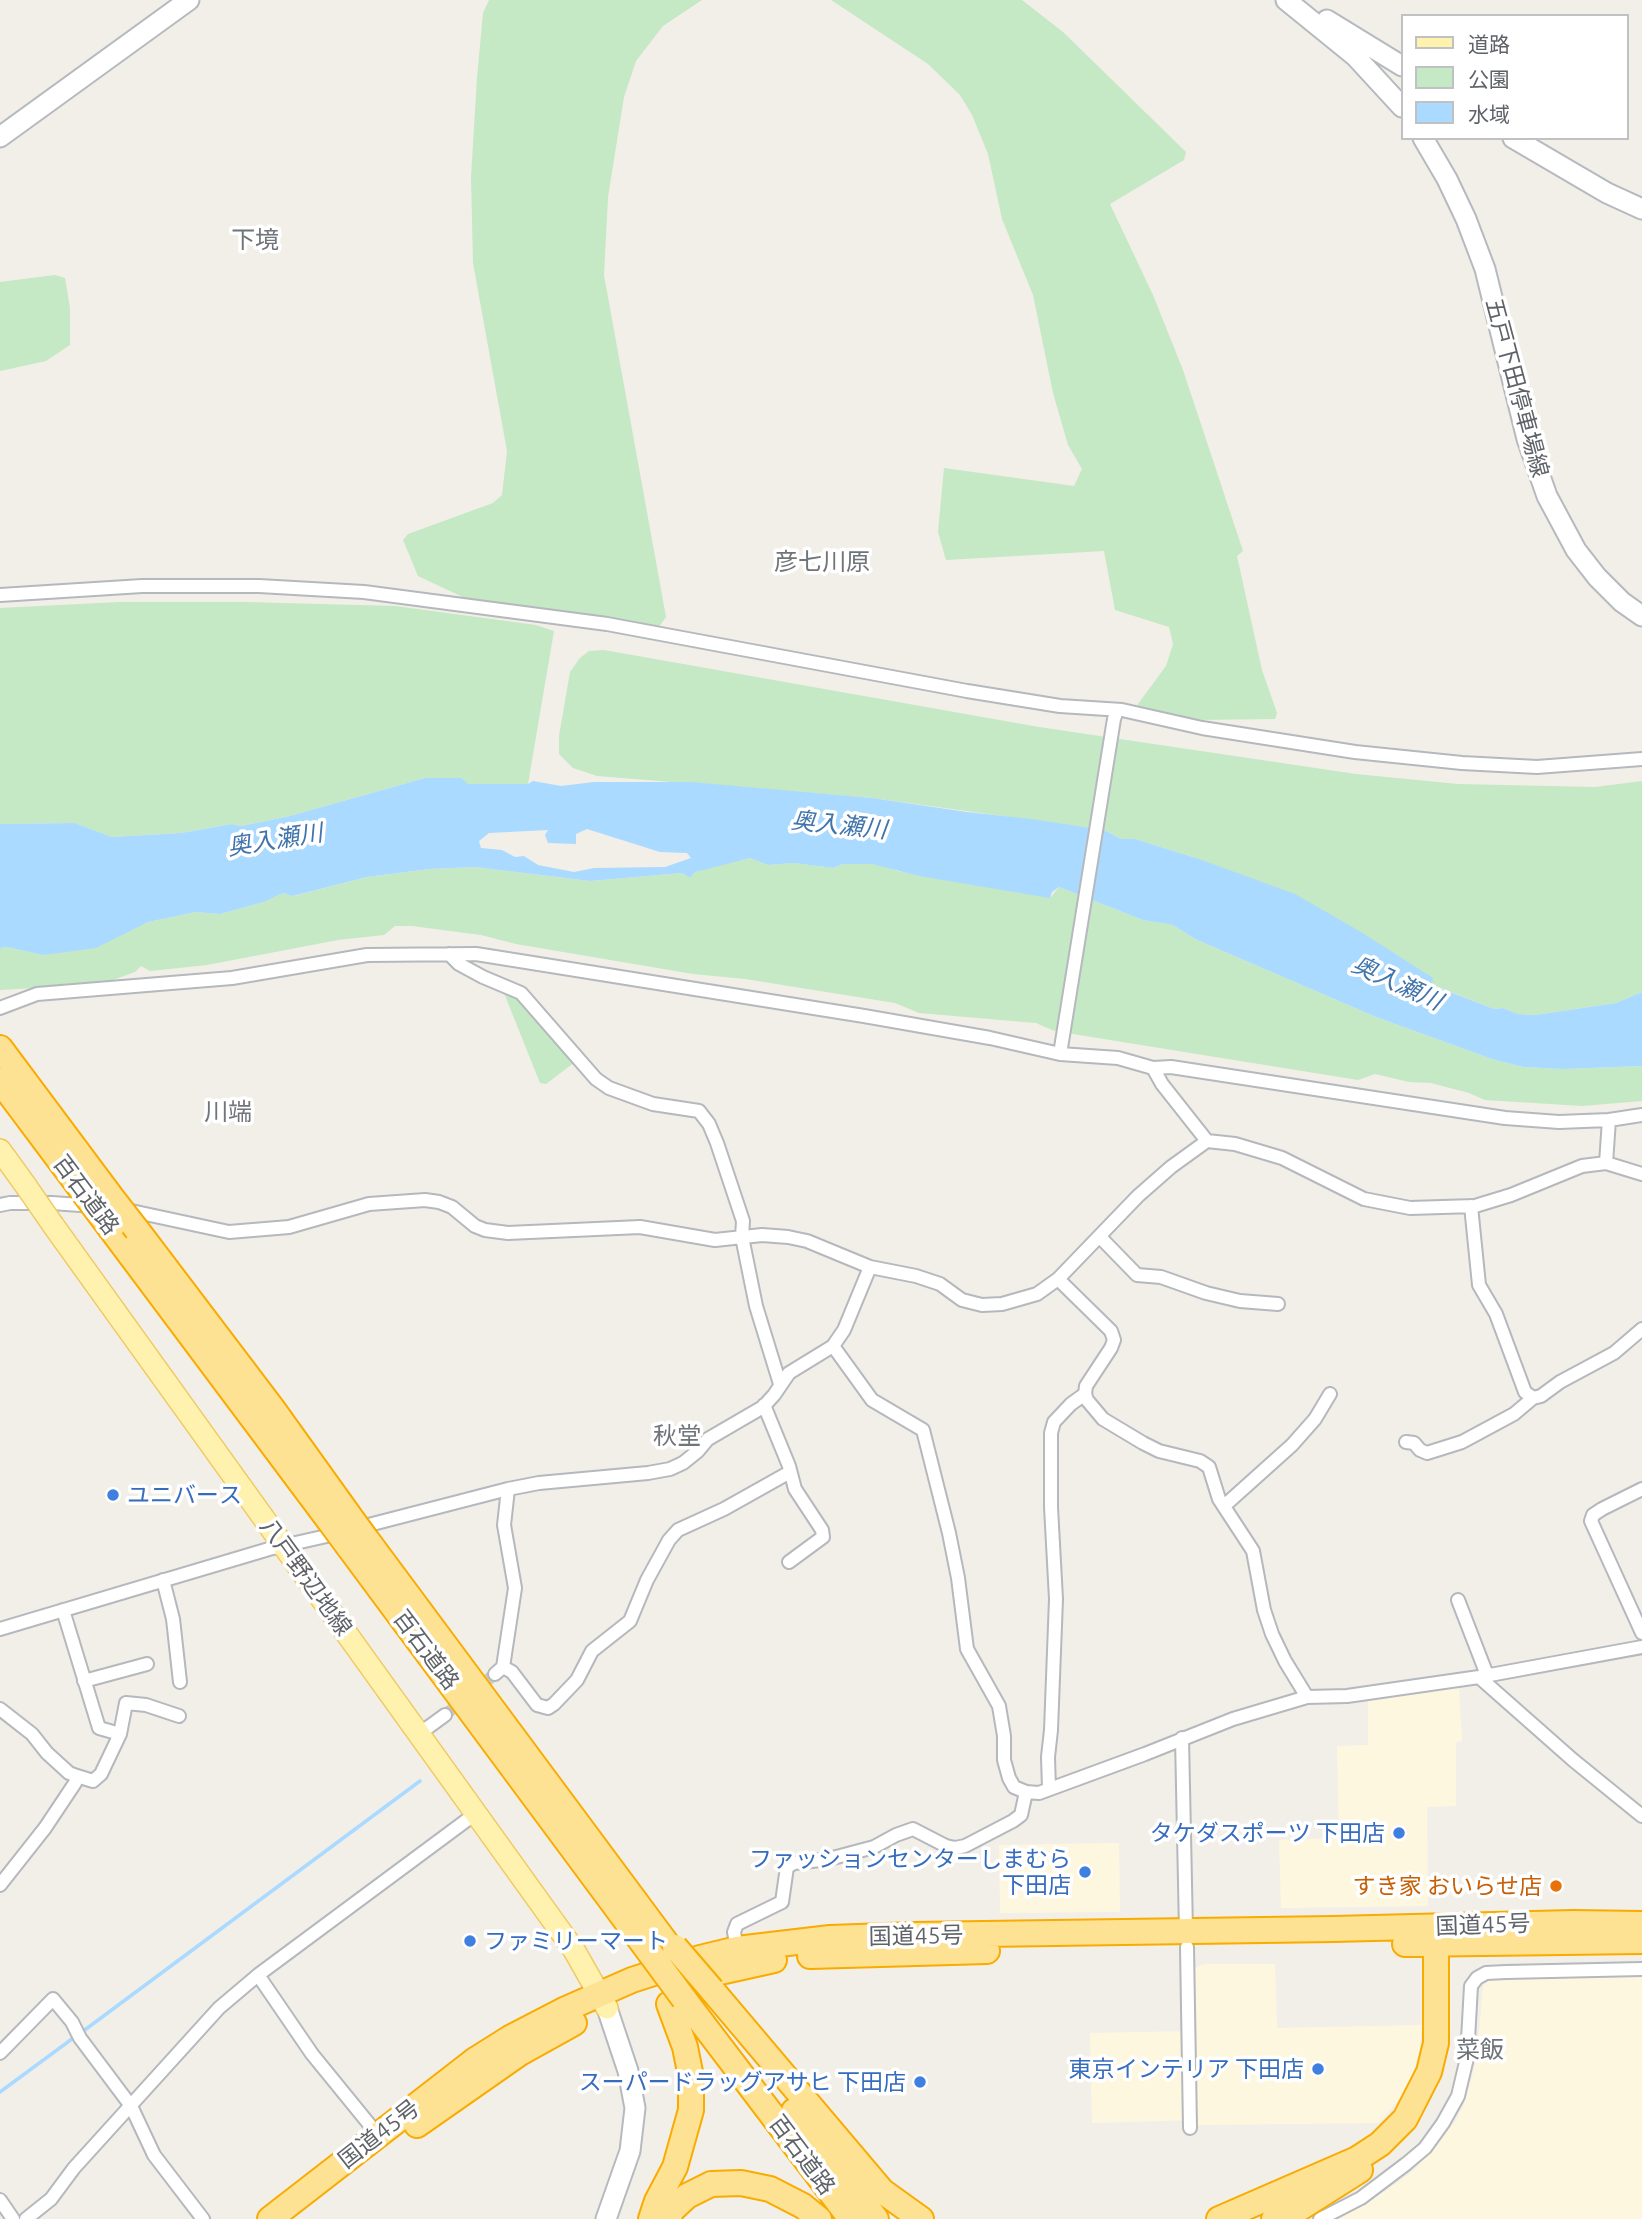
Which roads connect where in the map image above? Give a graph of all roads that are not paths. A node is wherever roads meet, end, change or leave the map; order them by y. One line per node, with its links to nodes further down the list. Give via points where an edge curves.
1 (189, 0): 5 (main road)
2 (1292, 4): 3 (main road, via 1320,15); 4 (main road)
3 (1400, 65)
4 (1400, 100)
5 (0, 137)
6 (1424, 140): 10 (main road, 五戸下田停車場線, via 1452,189 1485,269 1527,439 1547,496 1576,550 1597,577)
7 (1516, 140): 8 (main road, via 1607,194)
8 (1642, 209)
9 (0, 595): 11 (street, via 142,586 364,592 607,624)
10 (1642, 616)
11 (1115, 714): 12 (street, via 1342,750 1462,763 1536,767); 16 (street)
12 (1642, 759)
13 (449, 954): 14 (street, via 367,956 232,978 37,994); 16 (street, via 476,954); 27 (street, via 483,977 521,993 609,1088 653,1104 699,1111 718,1143 743,1221)
14 (0, 1009)
15 (0, 1048): 44 (highway, 百石道路, bridge, via 272,1408)
16 (1060, 1050): 17 (street)
17 (1153, 1068): 20 (street, via 1171,1067 1505,1118); 21 (street)
18 (0, 1081): 44 (highway, 百石道路, bridge)
19 (1642, 1115): 20 (street)
20 (1609, 1120): 23 (street)
21 (1208, 1141): 26 (street, via 1282,1158 1364,1199 1410,1208); 28 (street, via 1138,1196)
22 (0, 1150): 46 (main road, 八戸野辺地線, bridge)
23 (1606, 1163): 24 (street); 26 (street, via 1582,1166)
24 (1642, 1174)
25 (0, 1205): 27 (street, via 52,1203 136,1211 229,1232 289,1227 369,1204 425,1200 439,1202 475,1226 497,1232 640,1227 715,1240)
26 (1471, 1206): 37 (street, via 1479,1285 1496,1314 1525,1392)
27 (742, 1237): 29 (street, via 807,1241); 34 (street)
28 (1100, 1237): 30 (street); 31 (street, via 1137,1275 1240,1301)
29 (870, 1267): 30 (street, via 940,1284 973,1304 1002,1304 1037,1294); 33 (street)
30 (1058, 1279): 35 (street, via 1111,1331 1114,1340)
31 (1278, 1304)
32 (1642, 1329): 37 (street, via 1615,1353)
33 (833, 1346): 34 (street, via 799,1366); 67 (street, via 872,1400 923,1430 949,1533 967,1649 999,1706 1009,1778 1014,1787)
34 (780, 1384): 38 (street)
35 (1084, 1394): 43 (street, via 1103,1419 1143,1443 1209,1467); 66 (street, via 1054,1422 1051,1433 1056,1599)
36 (1330, 1394): 43 (street, via 1292,1445)
37 (1533, 1398): 39 (street, via 1514,1414 1462,1441 1427,1453)
38 (764, 1405): 40 (street); 41 (street, via 670,1469)
39 (1406, 1442)
40 (790, 1472): 41 (street, via 678,1530 647,1580 630,1621 595,1647 577,1680 548,1708 537,1705 512,1672 499,1671 515,1588 505,1525); 47 (street, via 823,1537)
41 (508, 1489): 46 (street)
42 (1642, 1489): 52 (street, via 1602,1509 1591,1521)
43 (1224, 1506): 58 (street, via 1253,1551 1272,1634)
44 (338, 1516): 45 (highway, 百石道路, bridge)
45 (358, 1543): 76 (highway, via 614,1876); 76 (highway, 百石道路, via 630,1927)
46 (284, 1546): 48 (street); 63 (main road, 八戸野辺地線)
47 (789, 1562)
48 (163, 1580): 50 (street); 57 (street)
49 (1458, 1600): 55 (street)
50 (63, 1610): 51 (street); 56 (street)
51 (0, 1629)
52 (1642, 1633)
53 (1642, 1647): 55 (street)
54 (147, 1664): 56 (street)
55 (1483, 1676): 58 (street, via 1347,1696); 69 (street, via 1573,1760)
56 (84, 1681): 62 (street, via 99,1728)
57 (180, 1682)
58 (1307, 1697): 64 (street)
59 (0, 1709): 65 (street)
60 (445, 1715): 63 (street)
61 (179, 1716): 62 (street, via 126,1703)
62 (120, 1734): 65 (street, via 97,1779)
63 (419, 1734): 68 (main road, 八戸野辺地線)
64 (1182, 1738): 66 (street); 73 (street)
65 (77, 1776): 70 (street, via 45,1828)
66 (1049, 1789): 67 (street)
67 (1026, 1792): 75 (street, via 1021,1815 965,1846 946,1846 913,1829 874,1847 787,1867 782,1902 737,1924)
68 (475, 1814): 78 (street); 80 (main road, 八戸野辺地線, via 574,1950)
69 (1642, 1816)
70 (0, 1885)
71 (1642, 1924): 72 (highway, 国道45号, via 1573,1923)
72 (1443, 1938): 73 (highway, 国道45号); 74 (highway, 国道45号); 98 (highway, via 1436,2043 1429,2072 1405,2119 1357,2159); 99 (highway, via 1447,2045 1426,2105 1407,2132 1381,2156 1300,2208)
73 (1186, 1939): 75 (highway, 国道45号, via 842,1937); 80 (highway, 国道45号, via 788,1958); 83 (street)
74 (1642, 1941)
75 (737, 1949): 80 (highway, 国道45号, via 689,1962)
76 (660, 1951): 79 (highway, bridge); 79 (highway)
77 (1642, 1969): 100 (street, via 1486,1973 1477,1978 1471,1986 1470,2037 1461,2084 1443,2123 1406,2164 1361,2198)
78 (258, 1975): 82 (street, via 219,2008); 84 (street, via 312,2054)
79 (693, 1997): 92 (highway, via 685,2047 691,2110 675,2167); 95 (highway, 百石道路); 96 (highway, 百石道路); 97 (highway, via 882,2191)
80 (603, 2001): 84 (highway, 国道45号, via 510,2038); 90 (highway, 国道45号, via 485,2076); 91 (main road, via 628,2071 635,2108 630,2151)
81 (0, 2053): 82 (street, via 52,1999)
82 (131, 2106): 87 (street, via 51,2199); 88 (street, via 154,2155)
83 (1190, 2128)
84 (378, 2135): 89 (highway, 国道45号)
85 (0, 2200): 86 (street)
86 (13, 2219)
87 (26, 2219)
88 (203, 2219)
89 (270, 2219)
90 (294, 2219)
91 (606, 2219)
92 (651, 2219)
93 (667, 2219): 94 (highway, via 687,2196 711,2184 741,2183 770,2189)
94 (819, 2219)
95 (851, 2219)
96 (876, 2219)
97 (922, 2219)
98 (1219, 2219)
99 (1274, 2219)
100 (1320, 2219)

